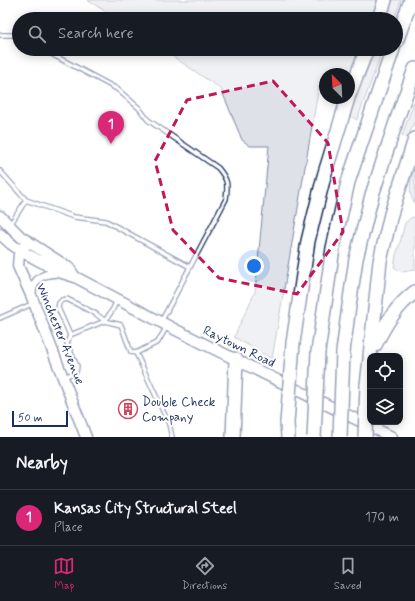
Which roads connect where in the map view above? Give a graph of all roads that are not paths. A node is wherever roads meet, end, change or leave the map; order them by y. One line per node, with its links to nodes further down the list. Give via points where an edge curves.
1 (385, 0): 3 (highway)
2 (411, 0): 4 (highway)
3 (381, 12)
4 (403, 22)
5 (0, 35): 6 (lane)
6 (12, 35)
7 (56, 56): 20 (lane, via 118,88 148,120 218,168 224,176 227,185 226,199)
8 (364, 56): 11 (highway)
9 (392, 56): 40 (highway, bridge, via 348,182 333,248 318,352)
10 (415, 69): 41 (highway, bridge, via 372,194 356,259 343,352)
11 (355, 81)
12 (346, 104): 39 (highway, bridge, via 324,176 308,241 293,343)
13 (414, 143): 31 (highway, via 391,214 380,261)
14 (0, 171): 15 (lane)
15 (26, 200): 16 (lane); 20 (lane, via 74,217 106,221)
16 (4, 222): 18 (main road, Raytown Road)
17 (0, 234): 19 (main road, Raytown Road)
18 (28, 241): 19 (main road); 22 (main road, Raytown Road, via 69,268)
19 (21, 251): 21 (main road, Raytown Road); 24 (main road, Winchester Avenue, via 18,266)
20 (190, 267): 28 (lane)
21 (62, 273): 22 (main road, Raytown Road); 24 (street, via 48,274 40,278 34,284)
22 (75, 277): 25 (main road, Raytown Road)
23 (415, 292): 32 (highway, via 394,311)
24 (33, 299): 26 (lane); 34 (main road, Winchester Avenue)
25 (117, 299): 27 (lane); 28 (main road, Raytown Road)
26 (0, 318)
27 (104, 321): 29 (lane); 29 (lane, via 67,299 62,300 58,308); 30 (lane, via 121,325 131,352)
28 (164, 324): 30 (lane, via 158,342); 33 (main road, Raytown Road)
29 (70, 335): 34 (lane, via 67,344 77,366 76,372)
30 (136, 353): 37 (lane, via 169,424)
31 (370, 353)
32 (371, 353)
33 (236, 359): 38 (highway); 43 (main road, Raytown Road)
34 (63, 377): 36 (main road, Winchester Avenue)
35 (367, 378): 42 (highway, bridge)
36 (86, 437)
37 (172, 437)
38 (233, 437)
39 (288, 437)
40 (314, 437)
41 (340, 437)
42 (365, 437)
43 (392, 437)

